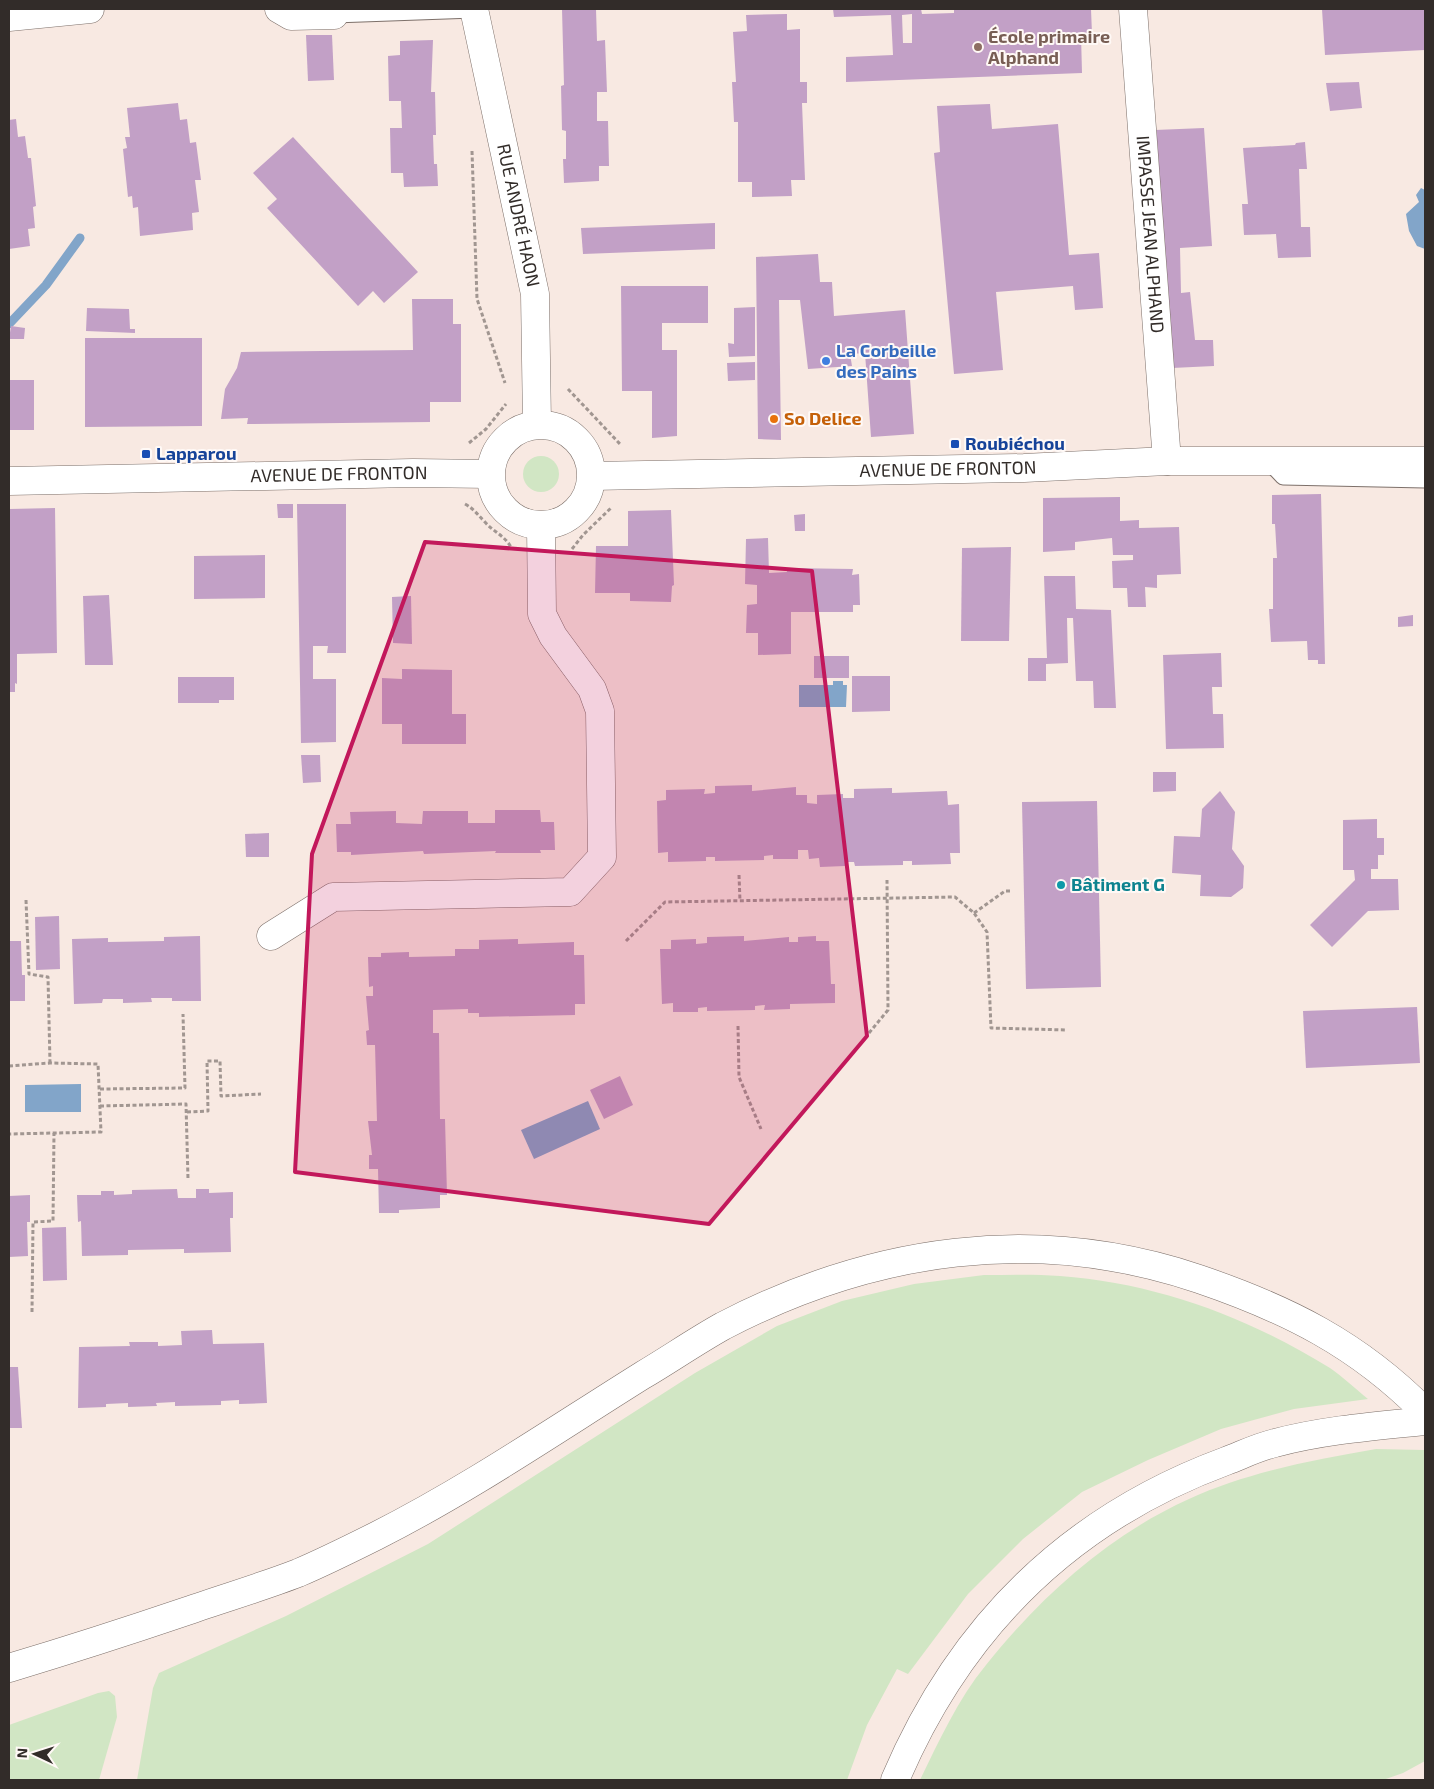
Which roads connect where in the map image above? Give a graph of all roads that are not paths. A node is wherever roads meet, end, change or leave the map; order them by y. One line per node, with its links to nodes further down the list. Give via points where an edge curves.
1 (90, 9): 6 (main road)
2 (279, 9): 5 (main road, via 291,16)
3 (1133, 9): 9 (main road, IMPASSE JEAN ALPHAND)
4 (474, 10): 5 (lane); 7 (main road, RUE ANDRÉ HAON, via 535,294)
5 (334, 15)
6 (9, 17)
7 (537, 424): 11 (main road, via 508,436 495,453); 12 (main road, via 554,425 569,432 585,451)
8 (1425, 461): 10 (main road, AVENUE DE FRONTON)
9 (1167, 462): 10 (main road, AVENUE DE FRONTON); 12 (main road, AVENUE DE FRONTON, via 1024,468)
10 (1270, 463): 13 (lane, via 1283,477)
11 (490, 474): 14 (main road, AVENUE DE FRONTON); 15 (main road, via 494,493 504,510 521,522)
12 (592, 476): 15 (main road, via 587,495 576,511 560,522)
13 (1425, 480)
14 (9, 481)
15 (541, 526): 16 (main road, via 542,614 553,636 592,689 600,711 602,857 570,892 333,896)
16 (271, 936)
17 (1425, 1412): 19 (main road, via 1379,1370 1332,1336 1241,1293 1178,1272 1117,1257 1042,1249 970,1250 885,1263 796,1292 722,1327 510,1460 378,1535 299,1572)
18 (1425, 1421): 20 (main road, via 1364,1427 1275,1443 1186,1476 1128,1505 1032,1578 989,1625 950,1673 914,1736)
19 (9, 1668)
20 (895, 1780)

